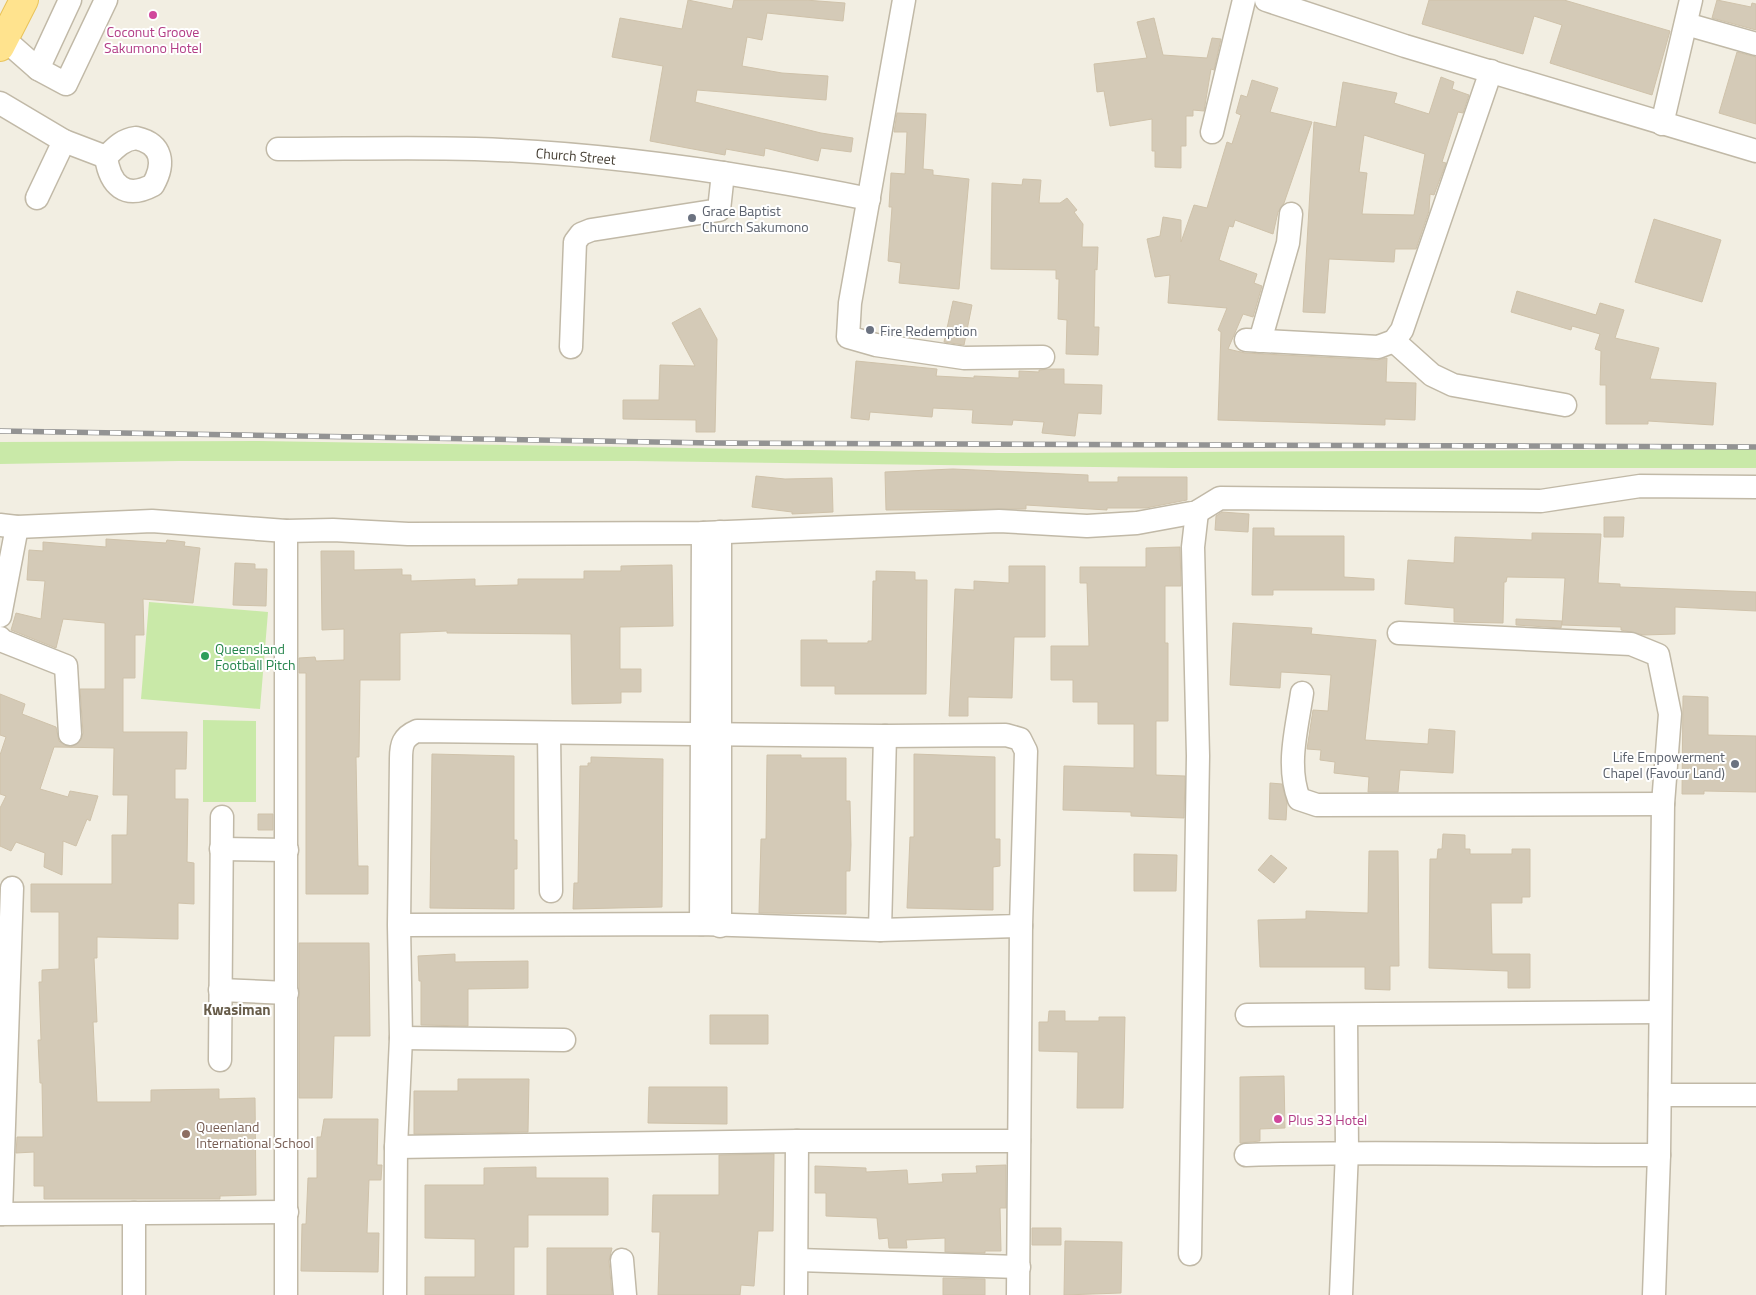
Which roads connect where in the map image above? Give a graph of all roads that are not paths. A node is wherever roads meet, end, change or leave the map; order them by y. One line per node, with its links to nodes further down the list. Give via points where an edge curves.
1 (24, 0): 9 (main road)
2 (70, 0): 11 (street)
3 (106, 0): 11 (street, via 66,84)
4 (904, 0): 22 (street)
5 (1244, 0): 15 (street)
6 (1266, 0): 12 (street)
7 (1691, 0): 8 (street)
8 (1686, 24): 10 (street); 14 (street)
9 (2, 43): 11 (street)
10 (1756, 44)
11 (38, 69)
12 (1491, 71): 14 (street); 24 (street, via 1402,330)
13 (0, 103): 16 (street)
14 (1662, 124): 18 (street)
15 (1212, 132)
16 (64, 141): 19 (street); 21 (street)
17 (278, 149): 20 (street, Church Street, via 476,149)
18 (1756, 151)
19 (106, 157)
20 (723, 172): 22 (street, Church Street); 25 (street, via 718,210 580,234 575,242)
21 (37, 198)
22 (868, 200): 26 (street, via 850,303 848,337 876,345 964,358)
23 (1291, 214): 24 (street, via 1288,243 1253,341 1378,347)
24 (1394, 341): 27 (street, via 1432,376 1453,385)
25 (571, 347)
26 (1043, 357)
27 (1565, 404)
28 (1756, 487): 29 (street, via 1640,486 1541,501 1220,498)
29 (1197, 512): 32 (street, via 1136,523 1086,526 1000,521); 70 (street, via 1193,547 1198,756)
30 (8, 526): 31 (street, via 152,521); 33 (street)
31 (286, 531): 32 (street, via 408,534); 44 (street)
32 (712, 532): 39 (street)
33 (0, 616)
34 (1399, 633): 41 (street, via 1631,644 1658,655 1670,714)
35 (0, 638): 38 (street, via 66,666)
36 (1302, 693): 41 (street, via 1292,767 1293,782 1299,798 1316,805)
37 (549, 733): 39 (street); 46 (street); 47 (street, via 417,731 407,736 401,752)
38 (70, 734)
39 (712, 734): 40 (street); 48 (street)
40 (885, 736): 49 (street, via 1006,735 1020,740 1026,751 1027,766); 50 (street)
41 (1663, 804): 53 (street)
42 (222, 817): 43 (street)
43 (221, 849): 44 (street); 51 (street)
44 (287, 850): 52 (street)
45 (12, 888): 69 (street)
46 (551, 891)
47 (399, 925): 48 (street); 56 (street)
48 (711, 925): 50 (street)
49 (1021, 926): 50 (street); 62 (street)
50 (880, 930)
51 (220, 990): 52 (street); 58 (street)
52 (287, 993): 67 (street)
53 (1660, 1012): 55 (street); 59 (street)
54 (1247, 1015): 55 (street)
55 (1346, 1015): 64 (street)
56 (401, 1038): 57 (street); 63 (street)
57 (564, 1040)
58 (220, 1060)
59 (1660, 1095): 60 (street); 66 (street)
60 (1756, 1095)
61 (797, 1141): 62 (street); 63 (street); 72 (street)
62 (1019, 1141): 73 (street)
63 (396, 1147): 76 (street)
64 (1347, 1152): 65 (street); 66 (street); 80 (street)
65 (1246, 1154)
66 (1659, 1155): 81 (street)
67 (287, 1212): 68 (street); 75 (street)
68 (134, 1213): 69 (street); 74 (street)
69 (0, 1214)
70 (1190, 1254)
71 (622, 1260): 77 (street)
72 (798, 1260): 73 (street); 78 (street)
73 (1019, 1268): 79 (street)
74 (134, 1295)
75 (286, 1295)
76 (396, 1295)
77 (625, 1295)
78 (796, 1295)
79 (1018, 1295)
80 (1341, 1295)
81 (1654, 1295)

